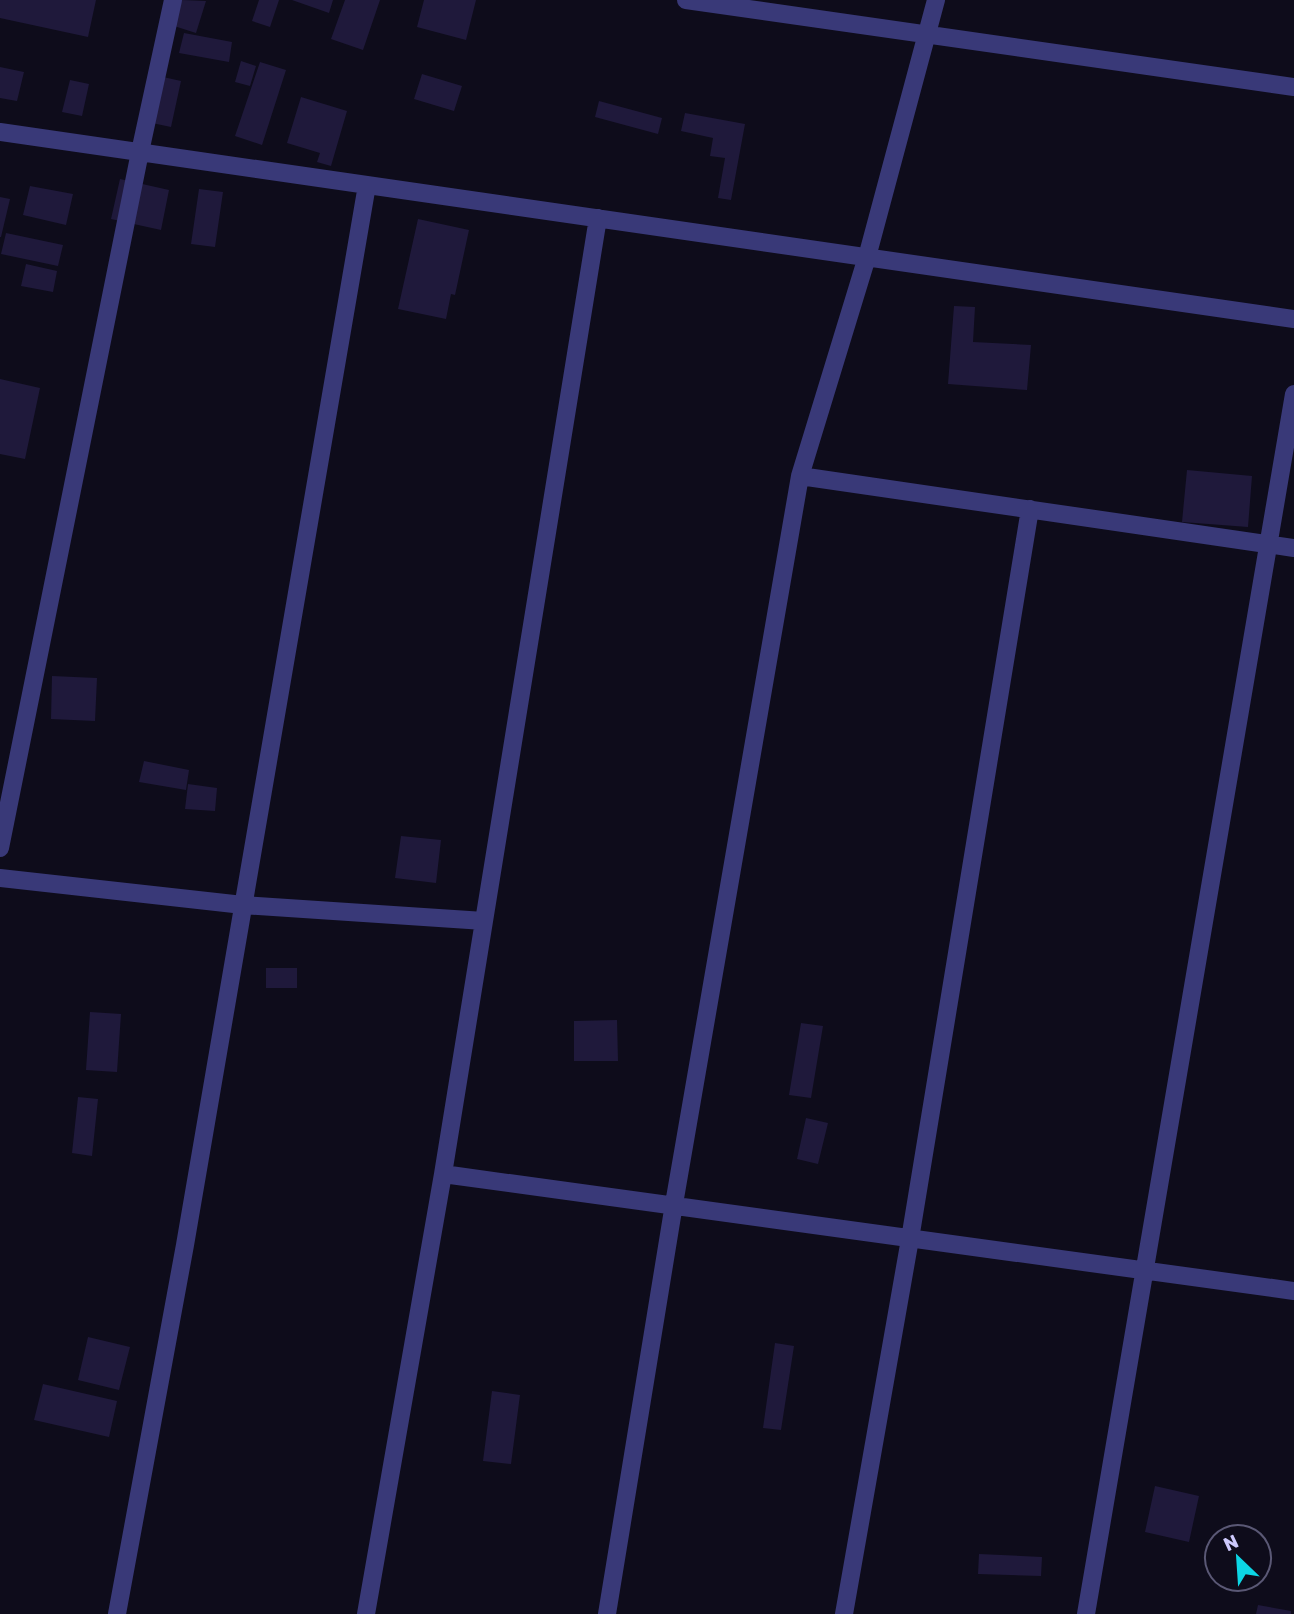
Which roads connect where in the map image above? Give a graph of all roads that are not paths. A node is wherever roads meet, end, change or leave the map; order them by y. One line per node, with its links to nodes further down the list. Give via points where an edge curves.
1 (173, 0): 7 (street)
2 (686, 0): 4 (street)
3 (936, 0): 4 (street)
4 (927, 34): 5 (street); 10 (street)
5 (1294, 87)
6 (0, 132): 7 (street)
7 (140, 152): 8 (street); 17 (street)
8 (367, 185): 9 (street); 19 (street)
9 (598, 218): 10 (street); 20 (street)
10 (867, 257): 11 (street); 13 (street)
11 (1294, 319)
12 (1294, 394): 15 (street)
13 (800, 476): 14 (street); 22 (street)
14 (1030, 509): 15 (street); 23 (street)
15 (1269, 544): 16 (street); 24 (street)
16 (1294, 548)
17 (0, 848)
18 (0, 878): 19 (street)
19 (243, 905): 20 (street); 26 (street)
20 (484, 921): 21 (street)
21 (443, 1174): 22 (street); 27 (street)
22 (674, 1204): 23 (street); 28 (street)
23 (910, 1238): 24 (street); 29 (street)
24 (1145, 1270): 25 (street); 30 (street)
25 (1294, 1290)
26 (117, 1614)
27 (366, 1614)
28 (607, 1614)
29 (844, 1614)
30 (1086, 1614)

